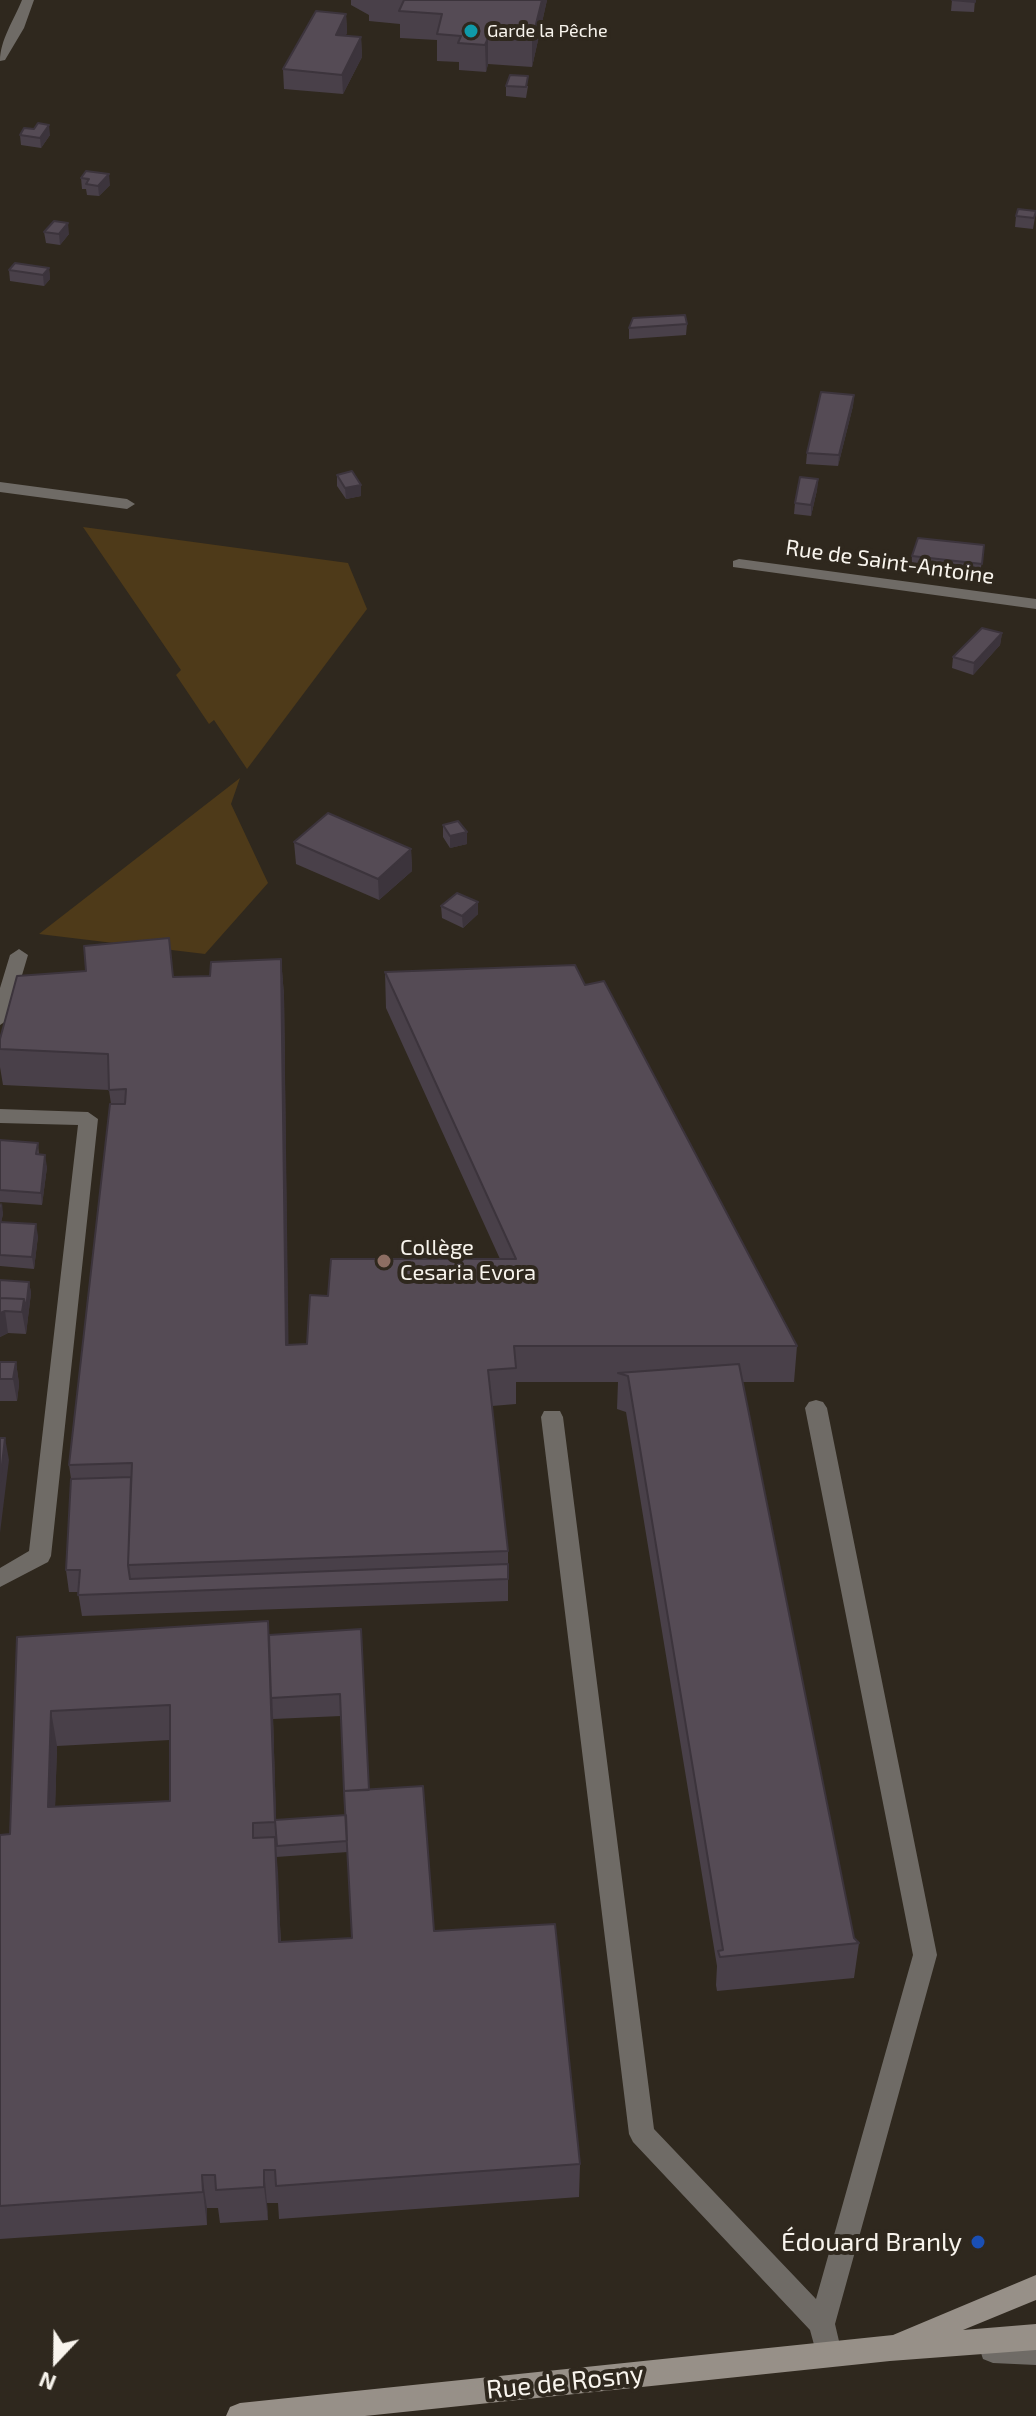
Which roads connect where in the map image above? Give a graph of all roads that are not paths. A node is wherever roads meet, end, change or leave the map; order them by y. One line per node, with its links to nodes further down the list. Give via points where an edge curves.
1 (28, 0): 2 (street)
2 (0, 57)
3 (0, 487): 4 (street)
4 (127, 504)
5 (739, 564): 6 (street, Rue de Saint-Antoine)
6 (1036, 604)
7 (19, 955): 8 (street)
8 (0, 1019)
9 (0, 1116): 12 (street, via 88,1119 40,1556)
10 (816, 1408): 14 (street, via 925,1955)
11 (552, 1417): 14 (street, via 642,2134)
12 (0, 1578)
13 (1036, 2287): 16 (main road, Rue de Rosny)
14 (822, 2324): 18 (street)
15 (1036, 2337): 16 (main road, Rue de Rosny)
16 (890, 2348): 17 (street); 18 (main road, Rue de Rosny)
17 (1036, 2352)
18 (829, 2354): 19 (main road, Rue de Rosny)
19 (434, 2406): 20 (main road, Rue de Rosny)
20 (240, 2416)

